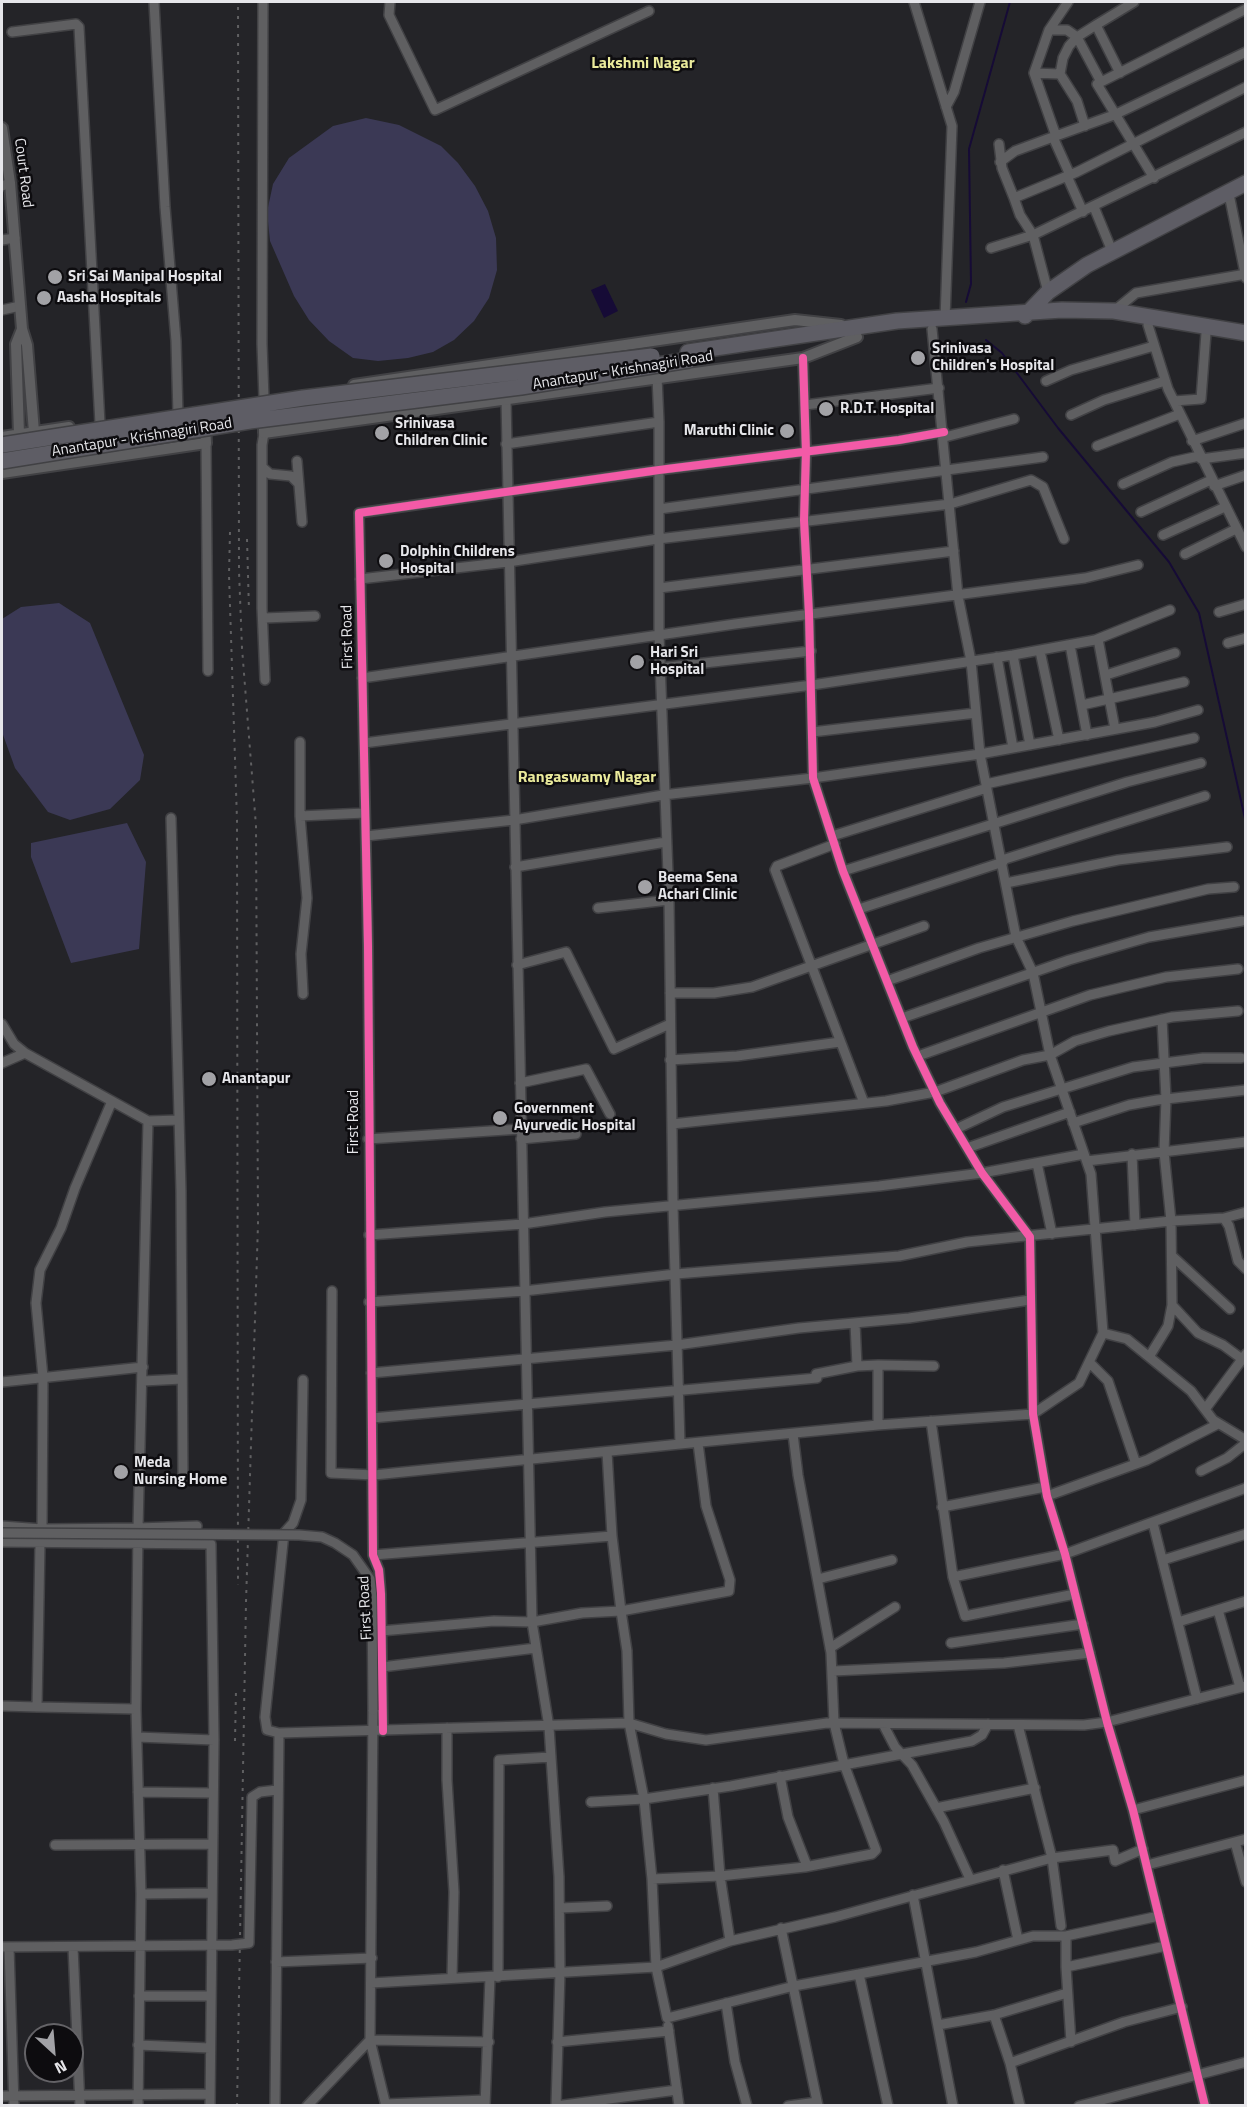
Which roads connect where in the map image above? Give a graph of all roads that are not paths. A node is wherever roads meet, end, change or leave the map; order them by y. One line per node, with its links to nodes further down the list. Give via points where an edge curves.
1 (154, 2): 68 (street)
2 (263, 2): 64 (street)
3 (390, 2): 9 (street, via 389,15 435,111)
4 (914, 2): 20 (street)
5 (980, 2): 20 (street, via 954,92)
6 (1068, 2): 11 (street)
7 (1134, 2): 10 (street)
8 (1245, 9): 16 (street)
9 (649, 10)
10 (1096, 25): 13 (street); 16 (street)
11 (1049, 30): 13 (street, via 1067,30); 15 (street)
12 (12, 32): 74 (street, via 76,24 79,27)
13 (1077, 37): 17 (street, via 1063,58); 18 (street)
14 (1245, 52): 21 (street)
15 (1034, 73): 17 (street); 25 (street)
16 (1120, 73): 18 (street)
17 (1060, 74): 22 (street, via 1077,101)
18 (1101, 82): 21 (street, via 1097,84)
19 (1245, 87): 27 (street)
20 (946, 106): 50 (street, via 952,126)
21 (1114, 115): 22 (street); 27 (street)
22 (1085, 126): 25 (street)
23 (2, 128): 32 (street, Court Road)
24 (1245, 132): 30 (street)
25 (1054, 136): 28 (street, via 1015,151); 29 (street)
26 (999, 144): 28 (street)
27 (1134, 144): 29 (street); 30 (street)
28 (1000, 162): 34 (street)
29 (1068, 175): 34 (street); 37 (street)
30 (1154, 178): 36 (street)
31 (1245, 183): 42 (highway)
32 (6, 184): 39 (street, Court Road)
33 (1245, 192): 35 (highway)
34 (1014, 198): 38 (street)
35 (1230, 199): 43 (street); 48 (highway, via 1066,287 1056,297)
36 (1094, 207): 37 (street); 42 (street)
37 (1083, 212): 38 (street)
38 (1033, 235): 41 (street); 44 (street)
39 (15, 238): 40 (street); 45 (street, Court Road)
40 (2, 240)
41 (991, 248)
42 (1112, 251): 44 (highway)
43 (1245, 275): 47 (street, via 1136,293)
44 (1048, 292): 49 (highway)
45 (20, 306): 46 (street); 52 (street, Court Road)
46 (2, 310)
47 (1114, 311): 48 (highway, Anantapur - Krishnagiri Road); 55 (highway, Anantapur - Krishnagiri Road)
48 (1052, 315): 49 (highway, Anantapur - Krishnagiri Road); 51 (highway, Anantapur - Krishnagiri Road)
49 (1024, 317): 50 (highway, Anantapur - Krishnagiri Road)
50 (938, 324): 53 (highway, Anantapur - Krishnagiri Road); 63 (street)
51 (1148, 325): 54 (highway, Anantapur - Krishnagiri Road); 57 (street)
52 (22, 329): 75 (street, Court Road, via 27,345); 77 (street, Court Road, via 15,344)
53 (856, 332): 58 (highway, Anantapur - Krishnagiri Road); 59 (street); 64 (street, via 795,320)
54 (1206, 333): 56 (highway, Anantapur - Krishnagiri Road); 66 (street, via 1201,399)
55 (1245, 333)
56 (1245, 341)
57 (1154, 346): 61 (street); 62 (street)
58 (688, 356): 83 (highway, bridge, via 303,398); 89 (highway, Anantapur - Krishnagiri Road, bridge, via 509,389 250,421)
59 (803, 358): 60 (street); 67 (street)
60 (657, 377): 65 (street); 72 (street)
61 (1046, 381)
62 (1165, 381): 66 (street); 70 (street)
63 (939, 388): 67 (street); 78 (street)
64 (264, 399): 76 (street)
65 (506, 399): 76 (street); 82 (street)
66 (1174, 401): 69 (street)
67 (805, 405): 85 (street)
68 (178, 414): 74 (street); 81 (street, via 205,413)
69 (1180, 414): 80 (street); 84 (street)
70 (1071, 415)
71 (1014, 419): 78 (street)
72 (659, 422): 82 (street); 92 (street)
73 (1245, 423): 80 (street)
74 (100, 424): 75 (street)
75 (34, 432): 77 (street)
76 (264, 433): 91 (street)
77 (19, 434): 79 (street)
78 (944, 435): 85 (street); 93 (street)
79 (2, 437)
80 (1192, 441): 88 (street)
81 (206, 443): 94 (street); 139 (street)
82 (506, 444): 100 (street)
83 (2, 445)
84 (1097, 446)
85 (806, 452): 92 (street); 99 (street)
86 (1245, 453): 88 (street)
87 (1043, 457): 93 (street)
88 (1200, 457): 96 (street); 98 (street, via 1172,462)
89 (2, 461)
90 (297, 461): 97 (street)
91 (262, 467): 97 (street, via 270,474 291,476); 125 (street)
92 (658, 470): 100 (street); 103 (street)
93 (947, 471): 99 (street); 101 (street)
94 (2, 473)
95 (1245, 475): 96 (street)
96 (1213, 483): 102 (street); 104 (street)
97 (299, 484): 106 (street)
98 (1123, 484)
99 (805, 488): 103 (street); 105 (street)
100 (507, 491): 114 (street); 117 (street, First Road, via 358,513)
101 (950, 504): 105 (street); 110 (street, via 1031,480 1043,487); 112 (street)
102 (1225, 507): 107 (street); 108 (street)
103 (658, 509): 109 (street)
104 (1141, 512)
105 (804, 520): 109 (street); 116 (street)
106 (302, 522)
107 (1236, 529): 111 (street); 113 (street)
108 (1163, 536)
109 (658, 539): 114 (street); 118 (street)
110 (1064, 539)
111 (1245, 547)
112 (954, 551): 116 (street); 119 (street)
113 (1185, 554)
114 (508, 562): 117 (street); 134 (street)
115 (1138, 565): 119 (street, via 1084,578)
116 (807, 569): 118 (street); 123 (street)
117 (360, 579): 141 (street, First Road)
118 (659, 588): 126 (street)
119 (957, 596): 123 (street); 137 (street)
120 (1245, 604): 122 (street)
121 (1170, 609): 128 (street)
122 (1219, 612)
123 (809, 614): 126 (street); 131 (street)
124 (315, 616): 125 (street)
125 (264, 618): 142 (street)
126 (659, 634): 134 (street); 138 (street)
127 (1245, 638): 129 (street)
128 (1098, 639): 130 (street); 140 (street)
129 (1228, 643)
130 (1070, 645): 132 (street); 147 (street)
131 (811, 651): 138 (street); 144 (street)
132 (1040, 651): 135 (street); 155 (street)
133 (1175, 653): 140 (street)
134 (510, 655): 141 (street); 150 (street)
135 (1013, 655): 136 (street); 158 (street)
136 (997, 657): 137 (street); 159 (street)
137 (971, 661): 144 (street); 149 (street)
138 (660, 668): 146 (street)
139 (208, 671)
140 (1106, 675): 145 (street)
141 (362, 678): 157 (street, First Road)
142 (265, 680)
143 (1184, 682): 145 (street)
144 (812, 685): 146 (street); 152 (street)
145 (1111, 700): 147 (street); 151 (street)
146 (661, 703): 150 (street); 164 (street)
147 (1082, 705): 153 (street)
148 (1198, 710): 151 (street)
149 (976, 713): 152 (street); 160 (street)
150 (512, 724): 157 (street); 169 (street)
151 (1115, 729): 153 (street)
152 (812, 732): 162 (street)
153 (1087, 735): 155 (street)
154 (1194, 738): 163 (street)
155 (1059, 740): 158 (street)
156 (300, 742): 167 (street)
157 (364, 743): 166 (street, First Road)
158 (1030, 745): 159 (street)
159 (1013, 748): 160 (street)
160 (980, 754): 162 (street); 163 (street)
161 (1201, 762): 170 (street)
162 (813, 778): 164 (street); 172 (street)
163 (987, 786): 170 (street); 172 (street)
164 (663, 795): 169 (street); 173 (street)
165 (1205, 796): 175 (street)
166 (365, 813): 167 (street); 171 (street, First Road)
167 (300, 816): 193 (street, via 308,897 302,944)
168 (171, 818): 217 (street)
169 (514, 820): 171 (street); 176 (street)
170 (994, 825): 175 (street); 177 (street)
171 (366, 837): 224 (street, First Road)
172 (833, 840): 177 (street); 188 (street, via 775,867)
173 (666, 842): 176 (street); 180 (street)
174 (1227, 847): 178 (street, via 1118,860)
175 (1002, 861): 178 (street); 182 (street)
176 (515, 867): 187 (street)
177 (843, 871): 182 (street)
178 (1006, 883): 185 (street)
179 (1234, 887): 185 (street, via 1208,889 1112,911)
180 (669, 900): 181 (street); 192 (street)
181 (598, 908)
182 (859, 909): 186 (street)
183 (1242, 921): 190 (street, via 1149,937)
184 (924, 926): 186 (street)
185 (1016, 937): 190 (street); 191 (street)
186 (872, 945): 188 (street); 191 (street)
187 (517, 965): 199 (street, via 566,952 614,1050); 208 (street)
188 (810, 967): 192 (street, via 738,990); 200 (street)
189 (1238, 969): 194 (street, via 1166,977)
190 (1033, 973): 194 (street); 196 (street)
191 (887, 981): 196 (street)
192 (670, 993): 199 (street)
193 (303, 994)
194 (1041, 1010): 202 (street); 203 (street)
195 (1238, 1011): 197 (street)
196 (902, 1018): 203 (street)
197 (1162, 1019): 202 (street, via 1075,1041); 206 (street)
198 (2, 1024): 201 (street, via 14,1044)
199 (670, 1024): 205 (street)
200 (840, 1042): 205 (street, via 737,1056); 214 (street)
201 (25, 1053): 207 (street); 213 (street)
202 (1050, 1055): 209 (street); 211 (street, via 1023,1060)
203 (918, 1056): 211 (street)
204 (1240, 1058): 206 (street)
205 (670, 1060): 220 (street)
206 (1164, 1062): 209 (street); 212 (street)
207 (2, 1063)
208 (520, 1083): 216 (street, via 586,1069); 222 (street)
209 (1061, 1088): 215 (street); 221 (street, via 1003,1107)
210 (1245, 1090): 212 (street)
211 (935, 1092): 214 (street); 221 (street)
212 (1166, 1099): 219 (street); 227 (street)
213 (112, 1101): 218 (street); 263 (street, via 62,1228 40,1270 36,1303)
214 (864, 1103): 220 (street)
215 (1070, 1112): 219 (street); 226 (street)
216 (610, 1114)
217 (179, 1120): 218 (street); 264 (street)
218 (148, 1121): 261 (street)
219 (1073, 1123): 229 (street)
220 (672, 1124): 232 (street)
221 (956, 1129): 226 (street)
222 (521, 1134): 223 (street); 224 (street); 236 (street)
223 (576, 1134)
224 (368, 1139): 240 (street, First Road)
225 (1245, 1142): 227 (street)
226 (967, 1148): 231 (street)
227 (1164, 1152): 228 (street); 235 (street)
228 (1132, 1154): 229 (street); 237 (street)
229 (1085, 1158): 230 (street); 238 (street, via 1091,1174)
230 (1037, 1163): 231 (street); 239 (street)
231 (982, 1173): 232 (street); 241 (street)
232 (673, 1206): 236 (street); 244 (street)
233 (1245, 1212): 234 (street)
234 (1224, 1218): 235 (street); 243 (street, via 1238,1261)
235 (1171, 1221): 237 (street); 242 (street)
236 (523, 1224): 240 (street); 246 (street)
237 (1135, 1225): 238 (street)
238 (1095, 1228): 239 (street); 252 (street)
239 (1052, 1234): 241 (street)
240 (369, 1235): 248 (street, First Road)
241 (1030, 1238): 244 (street, via 967,1242 899,1256); 247 (street)
242 (1172, 1256): 249 (street); 250 (street)
243 (1245, 1269)
244 (676, 1274): 246 (street); 253 (street)
245 (332, 1291): 284 (street, via 330,1472)
246 (524, 1291): 248 (street); 255 (street)
247 (1030, 1300): 251 (street); 271 (street)
248 (369, 1302): 262 (street, First Road)
249 (1172, 1305): 254 (street, via 1167,1326); 256 (street, via 1198,1333)
250 (1230, 1309)
251 (855, 1323): 253 (street); 259 (street)
252 (1103, 1333): 254 (street, via 1127,1340); 257 (street)
253 (677, 1345): 255 (street); 268 (street)
254 (1149, 1357): 270 (street)
255 (525, 1360): 262 (street); 269 (street)
256 (1243, 1360): 270 (street)
257 (1089, 1362): 271 (street, via 1079,1383); 282 (street, via 1108,1381)
258 (878, 1365): 259 (street); 260 (street); 275 (street)
259 (857, 1366): 268 (street, via 817,1376)
260 (934, 1366)
261 (143, 1367): 263 (street); 266 (street)
262 (371, 1373): 272 (street, First Road)
263 (43, 1377): 267 (street); 293 (street)
264 (182, 1379): 266 (street); 285 (street)
265 (303, 1380): 336 (street, via 301,1500 293,1523 284,1533 265,1717 267,1730)
266 (143, 1381): 292 (street)
267 (2, 1382)
268 (677, 1392): 269 (street); 279 (street)
269 (526, 1406): 272 (street); 281 (street)
270 (1206, 1408): 274 (street)
271 (1033, 1414): 273 (street); 287 (street)
272 (372, 1418): 284 (street, First Road)
273 (931, 1421): 275 (street); 288 (street)
274 (1218, 1424): 277 (street); 282 (street)
275 (878, 1425): 276 (street)
276 (793, 1434): 278 (street); 306 (street)
277 (1245, 1441): 283 (street, via 1227,1458)
278 (698, 1443): 279 (street); 311 (street, via 706,1506 730,1580 729,1591)
279 (680, 1444): 280 (street)
280 (607, 1452): 281 (street); 296 (street)
281 (528, 1460): 284 (street); 298 (street)
282 (1136, 1464): 287 (street)
283 (1201, 1471)
284 (374, 1475): 302 (street, First Road)
285 (183, 1478)
286 (1245, 1488): 289 (street)
287 (1046, 1491): 288 (street); 301 (street)
288 (942, 1508): 305 (street)
289 (1153, 1523): 301 (street); 304 (street)
290 (2, 1526): 293 (street)
291 (197, 1526): 292 (street)
292 (138, 1528): 293 (street); 300 (street)
293 (42, 1529)
294 (2, 1533): 335 (street, bridge, via 299,1535 322,1537 335,1543 353,1555 370,1579 373,1710)
295 (1245, 1534): 304 (street)
296 (612, 1536): 298 (street); 311 (street)
297 (2, 1542): 299 (street)
298 (531, 1542): 302 (street); 312 (street)
299 (40, 1543): 300 (street); 325 (street)
300 (138, 1543): 326 (street); 338 (street, via 212,1544)
301 (1065, 1554): 305 (street); 307 (street)
302 (373, 1555): 315 (street, First Road, via 379,1570)
303 (892, 1560): 306 (street)
304 (1162, 1560): 313 (street)
305 (953, 1577): 307 (street, via 965,1616)
306 (818, 1579): 318 (street)
307 (1075, 1594): 314 (street)
308 (1245, 1601): 310 (street)
309 (895, 1607): 318 (street)
310 (1218, 1610): 313 (street); 322 (street)
311 (621, 1611): 312 (street); 328 (street, via 627,1651)
312 (532, 1622): 315 (street, via 494,1621); 317 (street)
313 (1178, 1622): 323 (street)
314 (1083, 1624): 316 (street); 319 (street)
315 (381, 1630): 320 (street, First Road)
316 (951, 1643)
317 (536, 1648): 320 (street); 333 (street)
318 (830, 1648): 321 (street)
319 (1090, 1653): 321 (street, via 1004,1663); 327 (street)
320 (382, 1667): 335 (street, First Road)
321 (833, 1671): 329 (street)
322 (1243, 1687): 323 (street)
323 (1197, 1699): 327 (street)
324 (2, 1706): 325 (street)
325 (37, 1707): 326 (street)
326 (136, 1709): 337 (street)
327 (1107, 1722): 332 (street); 352 (street)
328 (629, 1723): 329 (street, via 706,1740); 333 (street); 349 (street)
329 (834, 1723): 330 (street); 341 (street)
330 (883, 1724): 331 (street); 339 (street)
331 (988, 1724): 332 (street); 339 (street, via 982,1735 972,1741)
332 (1018, 1725): 345 (street)
333 (549, 1727): 334 (street); 340 (street)
334 (447, 1728): 335 (street); 391 (street, via 454,1892)
335 (378, 1731): 336 (street); 383 (street)
336 (279, 1733): 346 (street)
337 (137, 1737): 338 (street); 347 (street)
338 (214, 1740): 348 (street)
339 (899, 1753): 341 (street); 351 (street, via 912,1765)
340 (551, 1756): 371 (street); 390 (street, via 499,1760)
341 (844, 1764): 342 (street); 361 (street, via 875,1853)
342 (780, 1776): 344 (street); 361 (street, via 788,1817)
343 (1245, 1780): 352 (street)
344 (713, 1788): 349 (street); 363 (street)
345 (1035, 1788): 351 (street); 359 (street)
346 (277, 1790): 379 (street, via 252,1797 251,1940 245,1944); 384 (street)
347 (138, 1792): 348 (street); 355 (street)
348 (213, 1793): 356 (street)
349 (644, 1799): 350 (street); 364 (street)
350 (591, 1802)
351 (936, 1808): 365 (street)
352 (1133, 1810): 358 (street)
353 (1245, 1839): 354 (street)
354 (1235, 1842): 360 (street); 366 (street)
355 (139, 1843): 356 (street); 357 (street); 368 (street)
356 (212, 1844): 367 (street)
357 (55, 1845)
358 (1143, 1849): 359 (street, via 1115,1861 1113,1850); 360 (street)
359 (1052, 1858): 362 (street); 373 (street)
360 (1147, 1865): 372 (street)
361 (807, 1866): 363 (street)
362 (1003, 1870): 365 (street); 376 (street)
363 (720, 1876): 364 (street); 377 (street)
364 (652, 1879): 386 (street)
365 (970, 1879): 369 (street)
366 (1245, 1882)
367 (212, 1893): 368 (street); 379 (street)
368 (141, 1894): 378 (street)
369 (913, 1895): 374 (street); 385 (street)
370 (607, 1906): 371 (street)
371 (560, 1908): 388 (street)
372 (1159, 1916): 375 (street); 380 (street)
373 (1061, 1926)
374 (781, 1928): 377 (street); 393 (street)
375 (1066, 1936): 376 (street); 387 (street)
376 (1018, 1940): 385 (street)
377 (730, 1941): 386 (street)
378 (140, 1946): 379 (street); 382 (street); 395 (street)
379 (213, 1946): 396 (street)
380 (1166, 1946): 387 (street); 398 (street)
381 (5, 1947): 382 (street); 417 (street)
382 (73, 1947): 413 (street)
383 (372, 1958): 384 (street); 392 (street)
384 (276, 1962): 425 (street)
385 (926, 1962): 389 (street); 401 (street)
386 (656, 1967): 388 (street); 400 (street)
387 (1066, 1967): 394 (street)
388 (560, 1972): 390 (street); 405 (street)
389 (859, 1974): 393 (street); 431 (street)
390 (494, 1977): 391 (street); 404 (street)
391 (452, 1978): 392 (street)
392 (371, 1983): 403 (street)
393 (794, 1986): 397 (street); 419 (street)
394 (1067, 1993): 399 (street); 406 (street)
395 (139, 1996): 396 (street); 407 (street)
396 (211, 1996): 408 (street)
397 (726, 2003): 400 (street); 429 (street)
398 (1182, 2007): 406 (street, via 1124,2022); 411 (street)
399 (994, 2015): 401 (street); 410 (street)
400 (667, 2018): 402 (street)
401 (938, 2025): 432 (street)
402 (669, 2031): 405 (street); 412 (street)
403 (370, 2040): 404 (street); 420 (street); 426 (street)
404 (489, 2042): 418 (street)
405 (557, 2042): 427 (street)
406 (1071, 2042): 410 (street)
407 (138, 2045): 408 (street); 414 (street)
408 (210, 2048): 415 (street)
409 (1245, 2062): 411 (street)
410 (1010, 2063): 433 (street)
411 (1197, 2076): 421 (street); 434 (street)
412 (676, 2090): 427 (street); 428 (street)
413 (80, 2094): 414 (street); 417 (street); 422 (street)
414 (137, 2094): 415 (street); 423 (street)
415 (210, 2094): 424 (street)
416 (2, 2096): 417 (street)
417 (14, 2101)
418 (485, 2103): 420 (street)
419 (818, 2104): 430 (street)
420 (385, 2105)
421 (1083, 2105)
422 (81, 2106)
423 (138, 2106)
424 (210, 2106)
425 (275, 2106)
426 (308, 2106)
427 (556, 2106)
428 (679, 2106)
429 (747, 2106)
430 (788, 2106)
431 (888, 2106)
432 (953, 2106)
433 (1020, 2106)
434 (1205, 2106)

